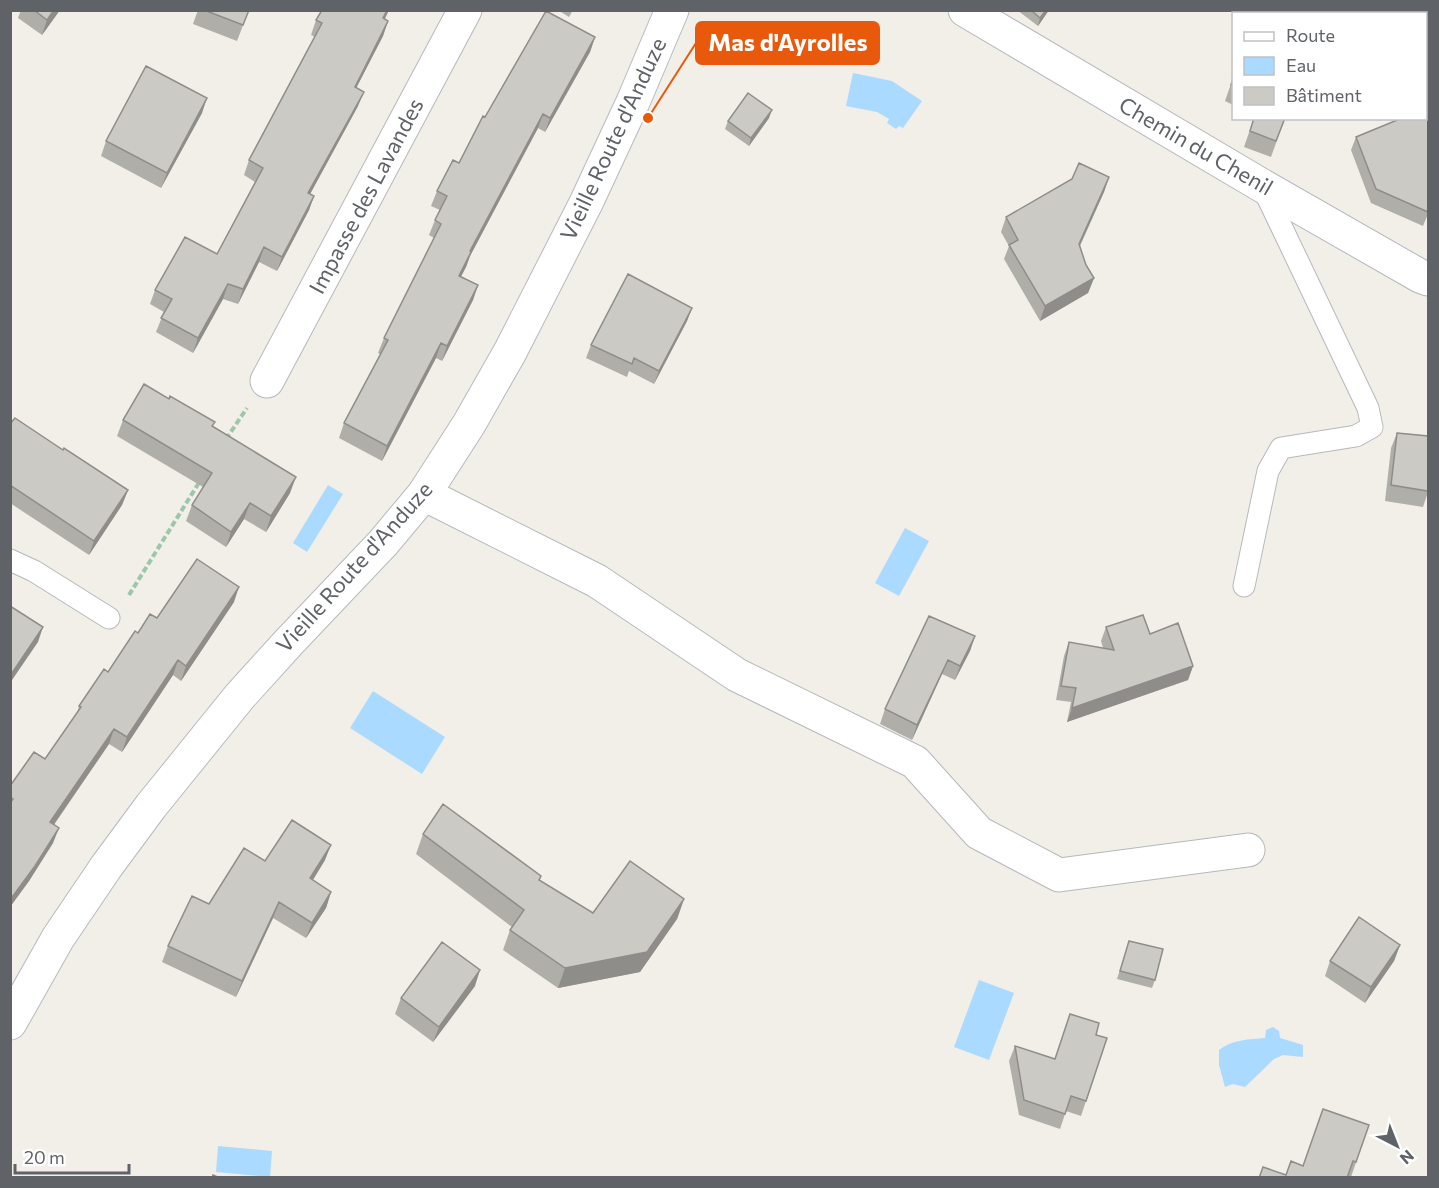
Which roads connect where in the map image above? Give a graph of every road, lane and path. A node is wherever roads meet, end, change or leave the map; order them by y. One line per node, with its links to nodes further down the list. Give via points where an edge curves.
1 (465, 10): 6 (street, Impasse des Lavandes)
2 (672, 10): 9 (street, Vieille Route d'Anduze, via 586,203 510,352)
3 (965, 10): 4 (street, Chemin du Chenil)
4 (1262, 185): 5 (street, Chemin du Chenil); 11 (lane, via 1368,408 1372,427 1356,436 1281,448 1268,471)
5 (1428, 279)
6 (267, 381): 7 (path)
7 (222, 446)
8 (203, 476): 12 (path, via 128,597)
9 (423, 494): 13 (street, via 597,581 737,675 915,762 979,833 1059,875); 14 (street, Vieille Route d'Anduze, via 240,696 150,806 58,938)
10 (10, 560): 12 (lane)
11 (1244, 586)
12 (109, 618)
13 (1248, 850)
14 (10, 1023)

